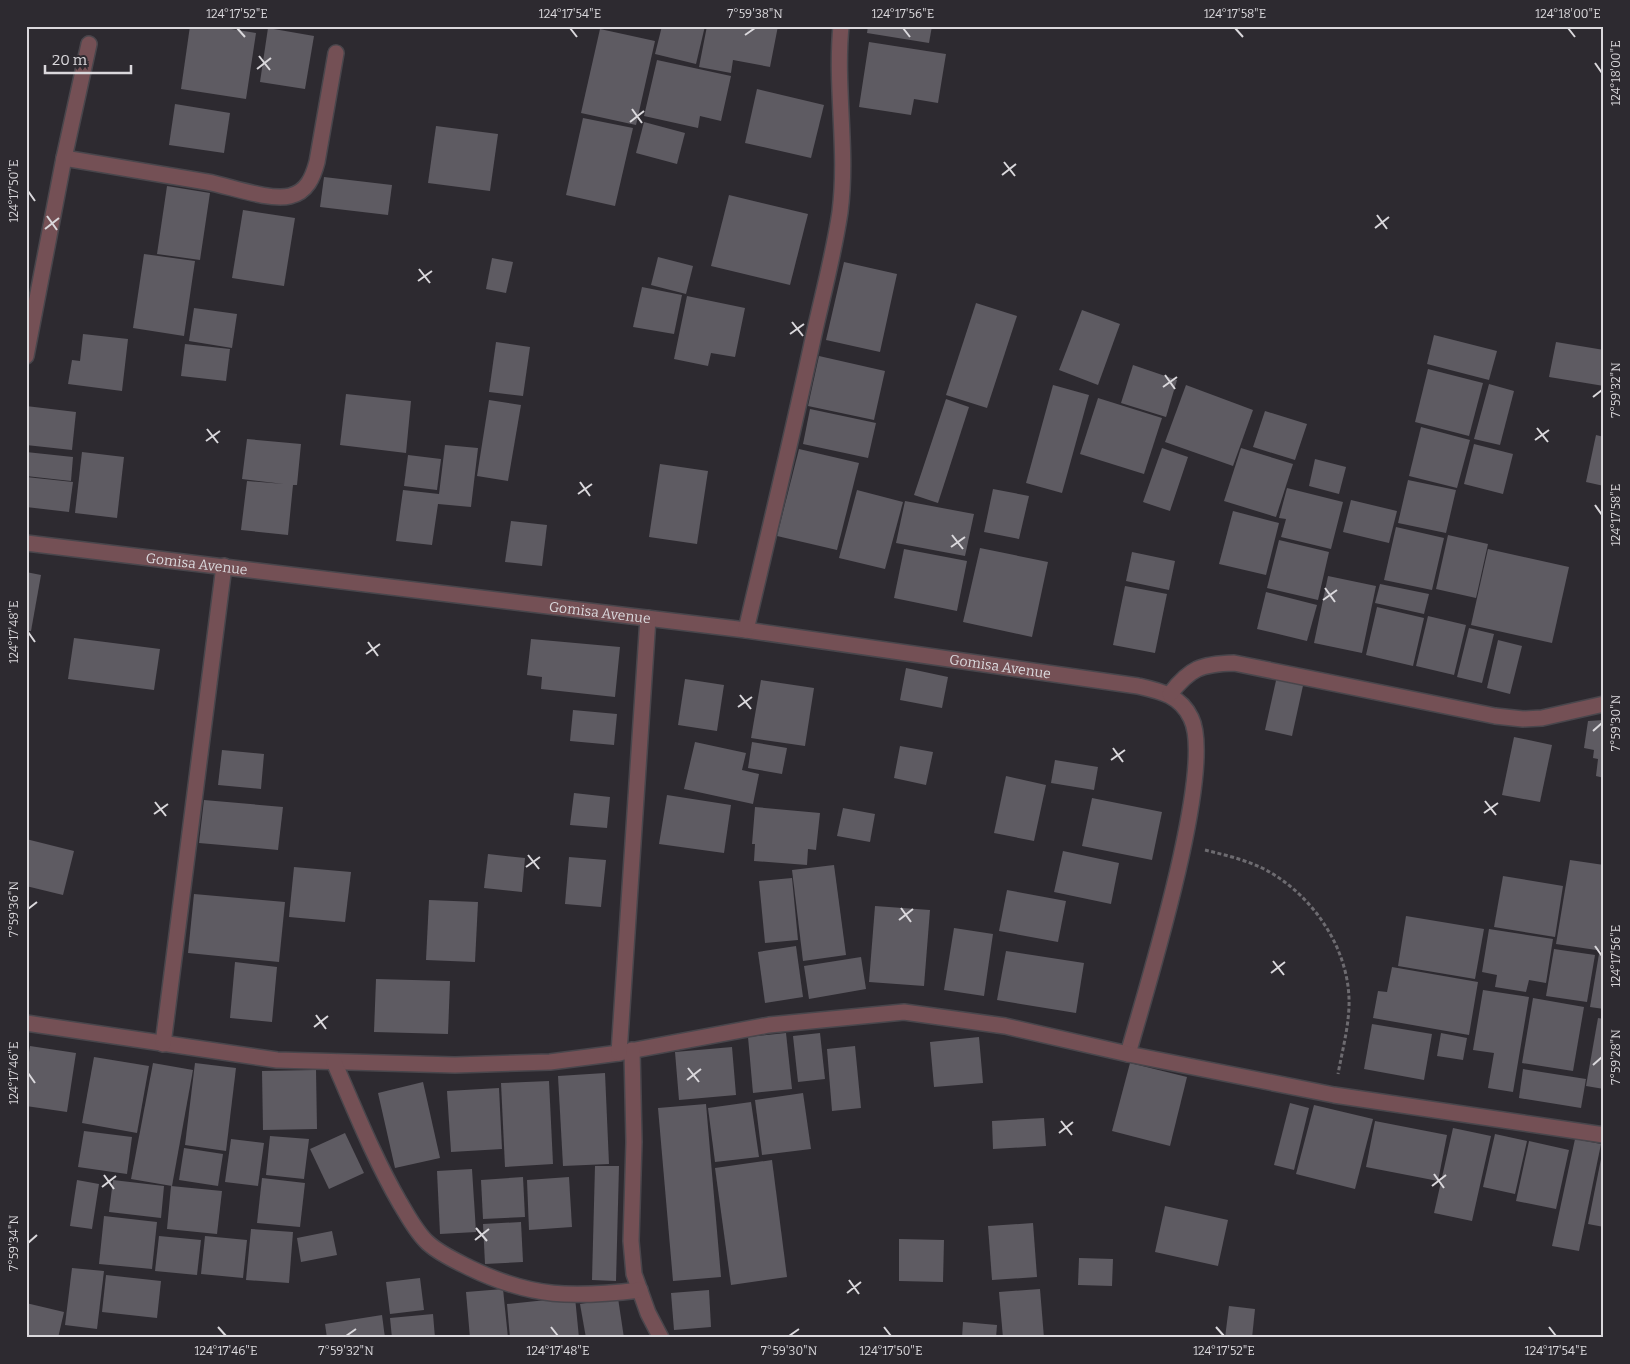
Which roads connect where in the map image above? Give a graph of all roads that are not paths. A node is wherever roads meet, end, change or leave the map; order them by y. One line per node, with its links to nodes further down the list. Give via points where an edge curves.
1 (841, 26): 9 (street, via 840,102 844,154 840,211)
2 (89, 44): 4 (street)
3 (336, 53): 4 (street, via 312,179 289,197)
4 (64, 158): 5 (street)
5 (26, 356)
6 (26, 543): 7 (street, Gomisa Avenue)
7 (224, 566): 8 (street, Gomisa Avenue); 13 (street)
8 (648, 618): 9 (street, Gomisa Avenue); 14 (street)
9 (746, 630): 10 (street, Gomisa Avenue, via 1138,686)
10 (1170, 694): 11 (street, via 1192,670 1204,665 1234,663 1495,716 1542,718); 15 (street, via 1192,718 1197,738 1184,846)
11 (1604, 704)
12 (26, 1023): 13 (street)
13 (162, 1044): 16 (street, via 277,1060)
14 (626, 1051): 15 (street, via 769,1025 904,1012 1005,1026); 16 (street, via 550,1062 455,1066); 18 (street, via 634,1142 631,1241 634,1274)
15 (1128, 1054): 17 (street, via 1334,1095)
16 (334, 1062): 18 (street, via 389,1183 409,1219 428,1243 449,1258 525,1290 590,1296)
17 (1604, 1135)
18 (640, 1290): 19 (street)
19 (661, 1338)

